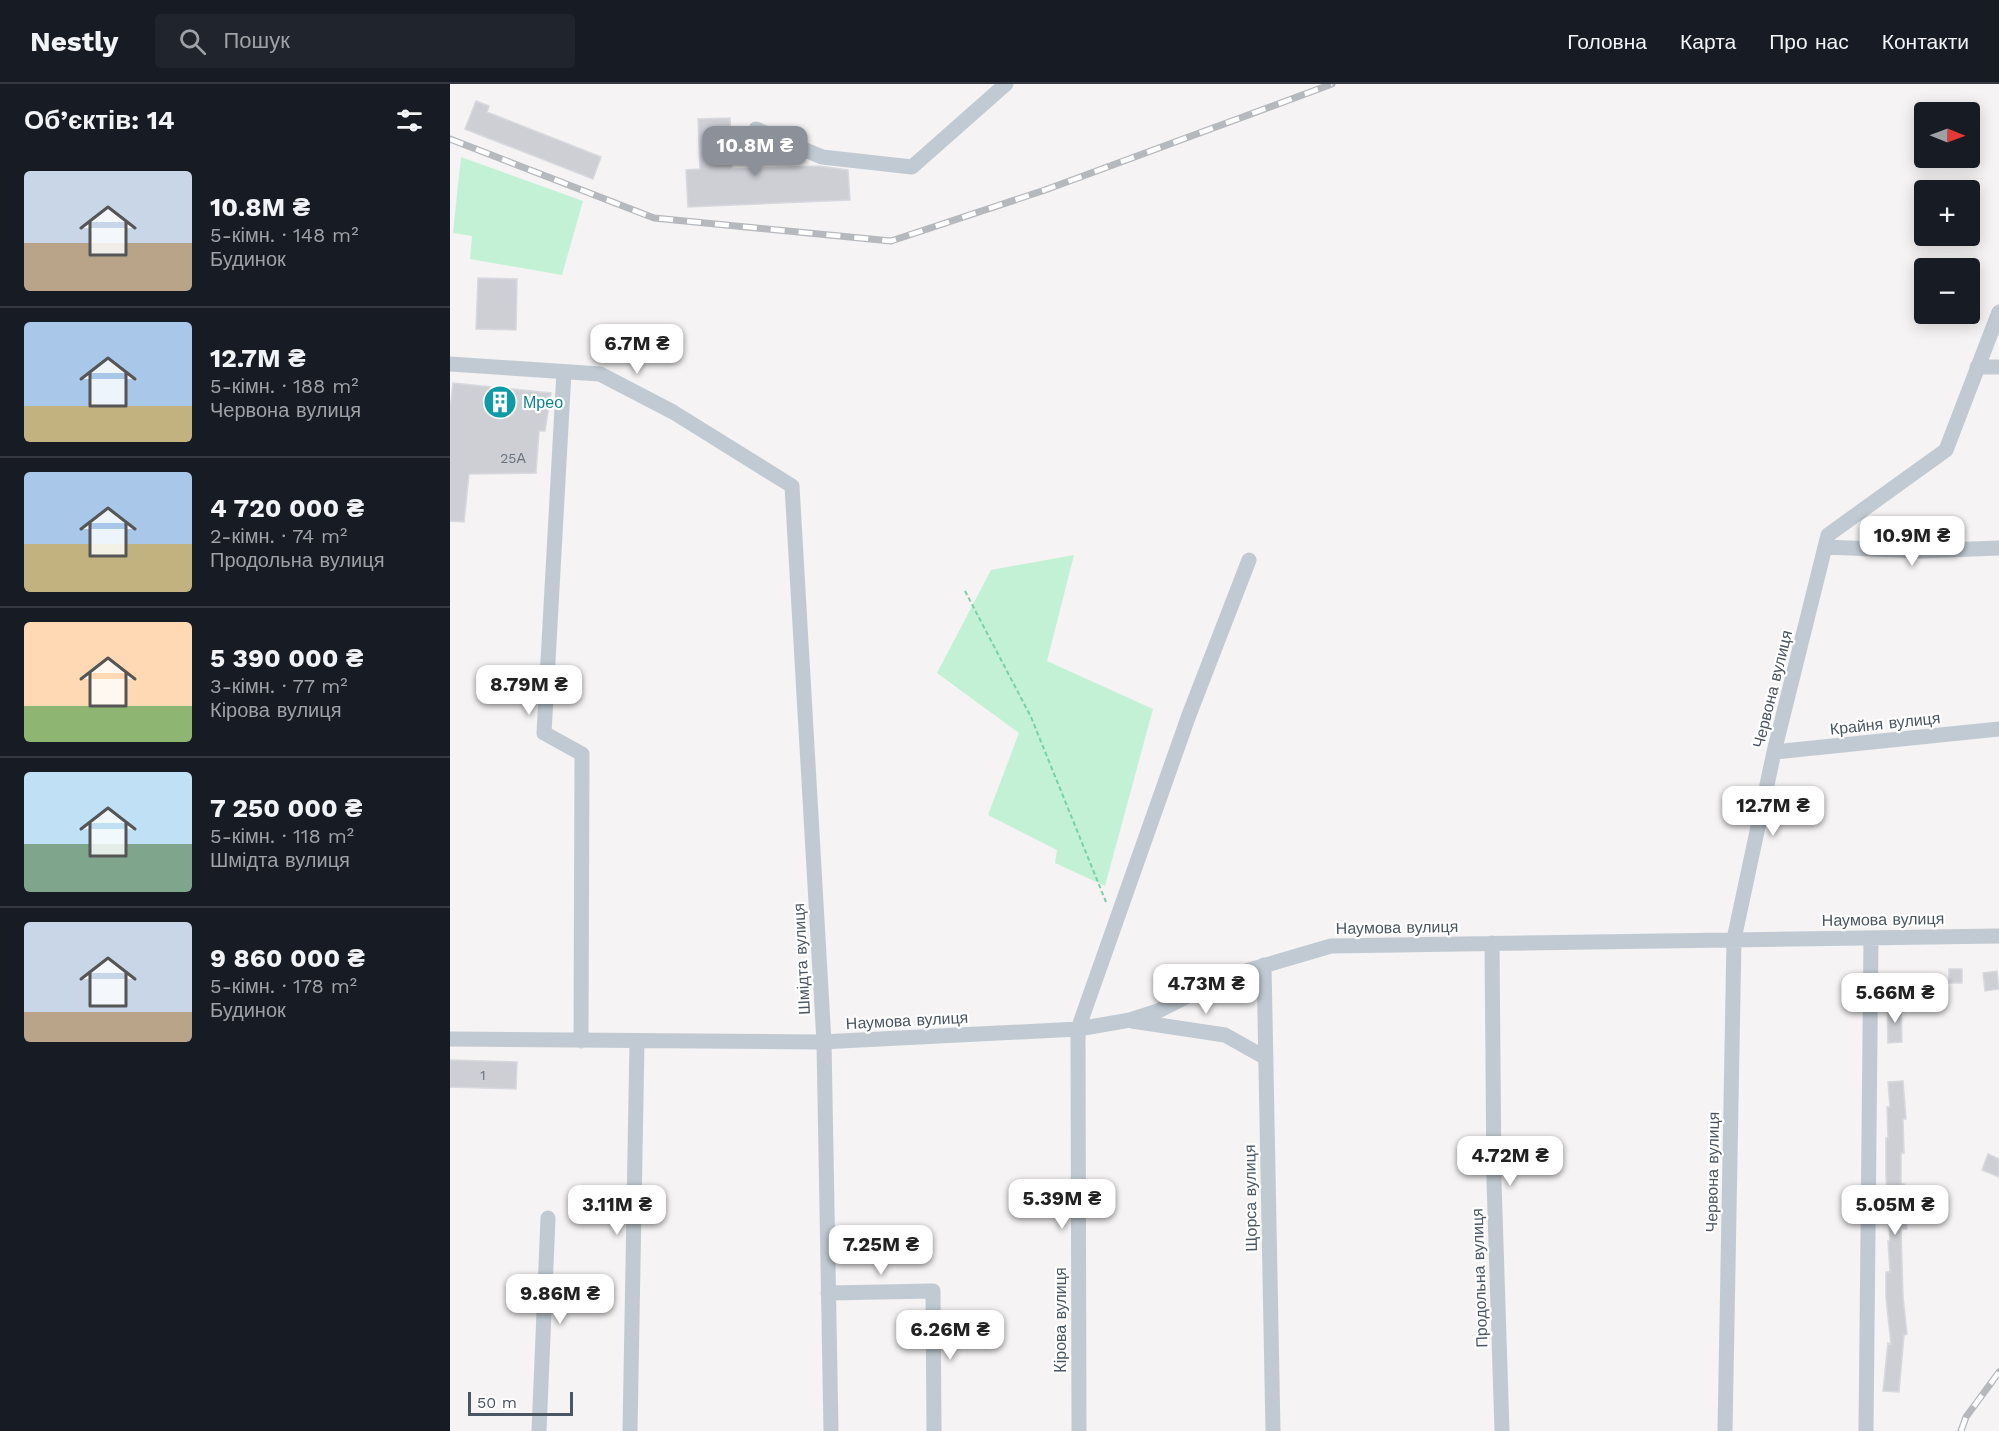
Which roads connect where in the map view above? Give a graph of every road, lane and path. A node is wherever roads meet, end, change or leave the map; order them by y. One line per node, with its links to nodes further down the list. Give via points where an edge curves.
1 (1006, 84): 2 (street, via 912,167 822,157)
2 (756, 129)
3 (1999, 312): 5 (street, Червона вулиця)
4 (450, 364): 7 (street)
5 (1977, 367): 6 (street); 8 (street, Червона вулиця, via 1946,450 1828,535)
6 (1999, 367)
7 (564, 372): 23 (street, via 544,733 582,754); 25 (street, Шмідта вулиця, via 600,374 674,412 792,486)
8 (1825, 547): 9 (street, via 1922,551); 13 (street, Червона вулиця)
9 (1999, 548)
10 (1249, 560): 21 (street, Кірова вулиця, via 1189,715)
11 (965, 591): 14 (path, via 1031,717)
12 (1999, 729): 13 (street, Крайня вулиця)
13 (1774, 752): 17 (street, Червона вулиця)
14 (1106, 902)
15 (1999, 936): 16 (street, Наумова вулиця)
16 (1871, 938): 17 (street, Наумова вулиця); 37 (street)
17 (1734, 939): 18 (street, Наумова вулиця); 36 (street, Червона вулиця)
18 (1492, 943): 19 (street, Наумова вулиця, via 1331,946); 35 (street, Продольна вулиця)
19 (1264, 965): 20 (street, Наумова вулиця, via 1225,977 1158,1011); 26 (street, Щорса вулиця)
20 (1130, 1020): 21 (street, Наумова вулиця); 26 (street, via 1225,1035)
21 (1078, 1029): 25 (street, Наумова вулиця); 33 (street, Кірова вулиця)
22 (450, 1039): 23 (street, Наумова вулиця)
23 (581, 1041): 24 (street, Наумова вулиця)
24 (637, 1042): 25 (street, Наумова вулиця); 30 (street)
25 (824, 1042): 28 (street, Шмідта вулиця)
26 (1266, 1059): 34 (street, Щорса вулиця)
27 (548, 1218): 29 (street)
28 (828, 1293): 31 (street, Шмідта вулиця); 32 (street, via 933,1291)
29 (539, 1431)
30 (630, 1431)
31 (831, 1431)
32 (934, 1431)
33 (1079, 1431)
34 (1273, 1431)
35 (1502, 1431)
36 (1725, 1431)
37 (1866, 1431)

